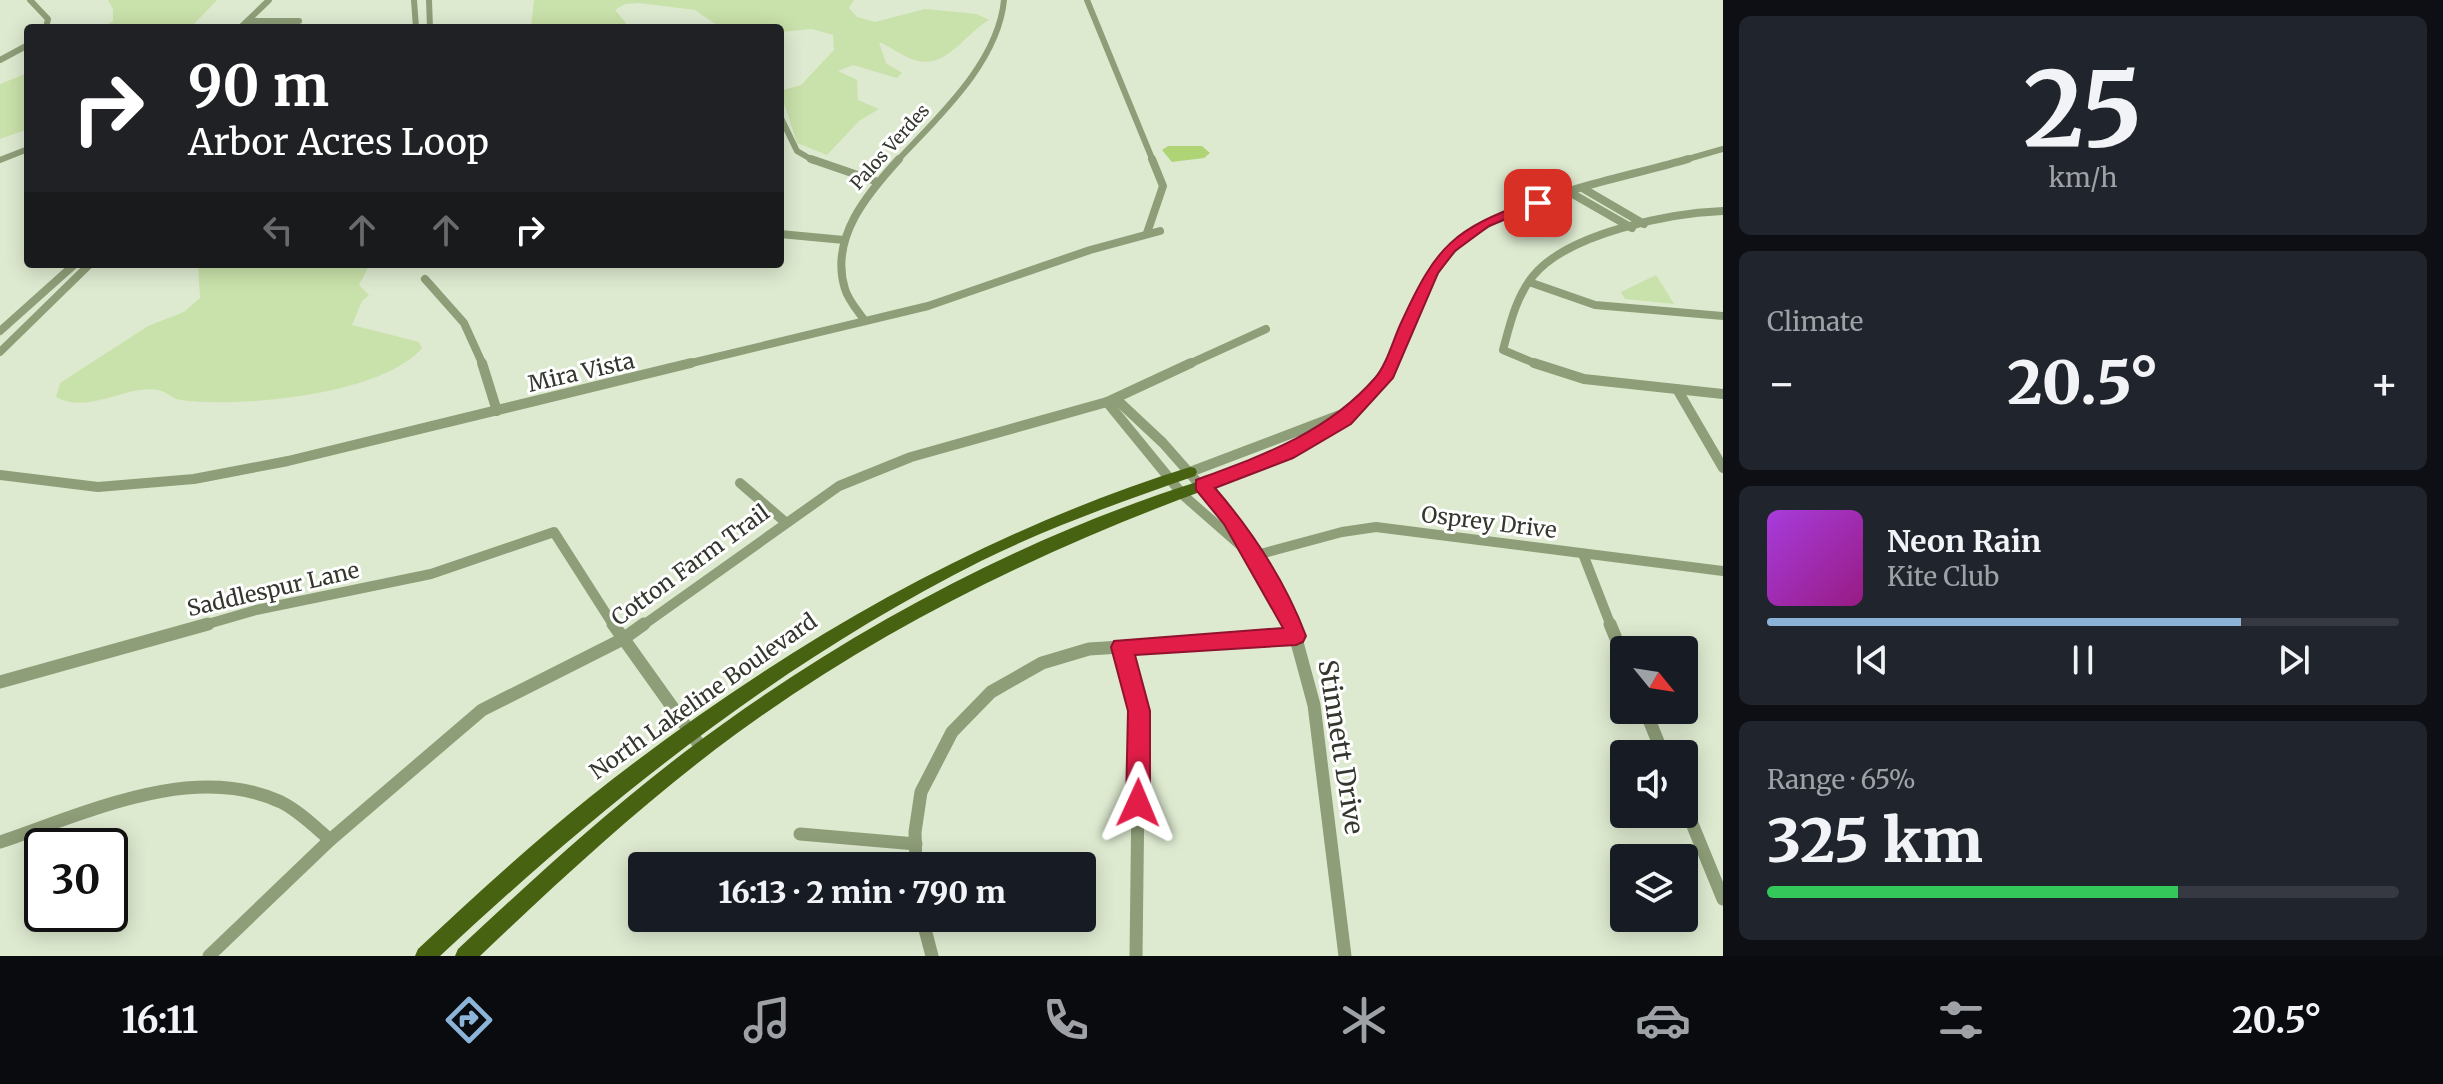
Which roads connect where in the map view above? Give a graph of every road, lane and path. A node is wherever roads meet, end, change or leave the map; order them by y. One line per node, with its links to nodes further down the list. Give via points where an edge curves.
1 (30, 0): 9 (street)
2 (269, 0): 7 (street)
3 (414, 0): 11 (street)
4 (429, 0): 12 (street)
5 (1087, 0): 26 (street, via 1163,186)
6 (1003, 1): 19 (street, Palos Verdes, via 1002,21 978,65)
7 (248, 21): 8 (street); 10 (street)
8 (299, 21)
9 (47, 24)
10 (245, 24)
11 (417, 24)
12 (430, 24)
13 (24, 47): 14 (street)
14 (0, 60)
15 (784, 124): 19 (street, via 797,151 819,164)
16 (1723, 149): 20 (street, North Lakeline Boulevard)
17 (24, 151): 18 (street)
18 (0, 160)
19 (878, 182): 28 (street, Palos Verdes, via 855,212)
20 (1584, 189): 21 (street, North Lakeline Boulevard); 23 (street)
21 (1571, 193): 24 (street); 43 (street, North Lakeline Boulevard, via 1484,223 1450,248 1431,272 1385,378)
22 (1723, 211): 23 (street, via 1698,210)
23 (1644, 224): 24 (street)
24 (1632, 228): 32 (street, via 1562,254)
25 (1160, 231): 26 (street, Mira Vista)
26 (1147, 233): 36 (street, Mira Vista, via 928,306)
27 (784, 234): 28 (street)
28 (844, 240): 36 (street, Palos Verdes, via 845,291)
29 (70, 268): 34 (street)
30 (86, 268): 33 (street)
31 (425, 279): 44 (street, via 473,333)
32 (1529, 282): 35 (street, via 1595,305); 40 (street, via 1513,311 1503,350 1584,379)
33 (37, 314): 34 (street); 39 (street)
34 (17, 315): 38 (street)
35 (1723, 316)
36 (865, 321): 44 (street, Mira Vista)
37 (1266, 329): 42 (street, Cotton Farm Trail)
38 (0, 331)
39 (0, 352)
40 (1677, 389): 41 (street); 45 (street)
41 (1723, 394)
42 (1112, 400): 46 (street, Stinnett Drive); 48 (street, Stinnett Drive); 52 (street, Cotton Farm Trail, via 884,466 839,486)
43 (1358, 408): 46 (street, North Lakeline Boulevard); 50 (street, North Lakeline Boulevard, via 1287,453)
44 (497, 411): 47 (street, Mira Vista, via 181,482 97,487)
45 (1723, 468)
46 (1190, 472): 48 (main road, North Lakeline Boulevard); 50 (street, Stinnett Drive)
47 (0, 475)
48 (1169, 478): 51 (street, Stinnett Drive); 61 (main road, North Lakeline Boulevard, via 972,556 823,640)
49 (740, 483): 52 (street)
50 (1203, 485): 51 (main road, North Lakeline Boulevard); 54 (street, Stinnett Drive)
51 (1183, 492): 54 (street, Stinnett Drive); 62 (main road, North Lakeline Boulevard, via 1027,554 932,601 770,700)
52 (784, 521): 58 (street, Cotton Farm Trail)
53 (1583, 554): 54 (street, Osprey Drive, via 1376,527); 55 (street, Osprey Drive); 57 (street)
54 (1253, 556): 56 (street, Stinnett Drive)
55 (1723, 571)
56 (1296, 636): 59 (street); 76 (street, Stinnett Drive, via 1314,705)
57 (1615, 636)
58 (623, 639): 60 (street, Saddlespur Lane, via 554,532 431,574 256,610); 61 (street); 65 (street, Cotton Farm Trail, via 482,710)
59 (1122, 647): 67 (street, via 1089,649 1042,663 991,692 952,732 921,792); 75 (street, via 1139,711)
60 (0, 682)
61 (689, 731): 62 (street); 72 (main road, North Lakeline Boulevard, via 601,797)
62 (703, 750): 73 (main road, North Lakeline Boulevard, via 572,856)
63 (1694, 828): 69 (street)
64 (800, 834): 67 (street)
65 (330, 840): 66 (street, via 281,802 206,787 167,791); 71 (street, Cotton Farm Trail)
66 (0, 842)
67 (916, 844): 68 (street)
68 (916, 852)
69 (1723, 899)
70 (926, 932): 74 (street)
71 (209, 956)
72 (425, 956)
73 (465, 956)
74 (932, 956)
75 (1136, 956)
76 (1345, 956)

